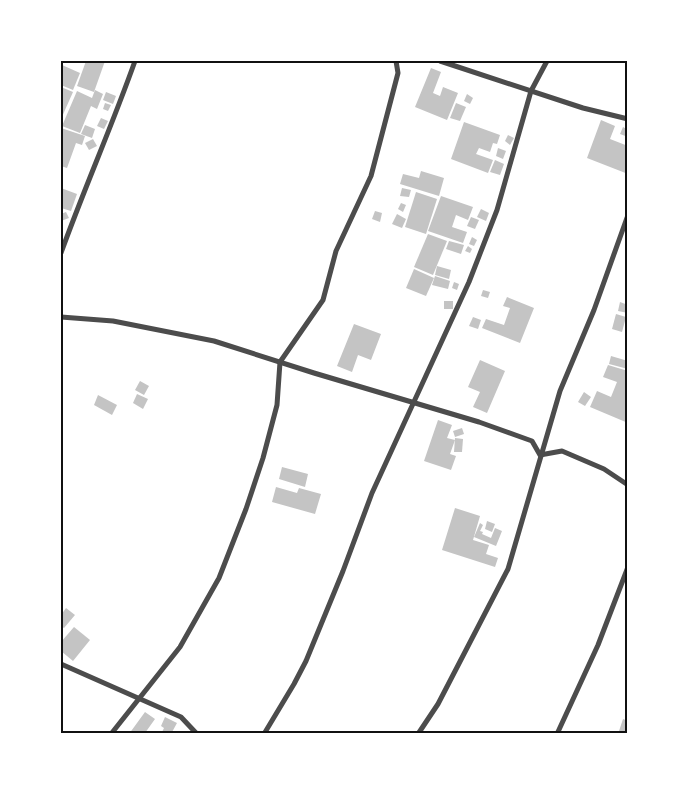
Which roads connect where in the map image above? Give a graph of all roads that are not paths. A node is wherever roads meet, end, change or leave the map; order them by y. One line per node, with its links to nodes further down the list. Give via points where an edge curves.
1 (135, 61): 8 (street)
2 (396, 61): 10 (street, via 398,73 371,176 336,251 323,300)
3 (440, 61): 5 (street)
4 (548, 61): 5 (street)
5 (531, 91): 6 (street); 11 (street, via 497,210 469,282)
6 (628, 119)
7 (628, 214): 12 (street, via 594,310 560,391)
8 (61, 253)
9 (61, 317): 10 (street, via 113,321 214,341)
10 (280, 362): 11 (street); 16 (street, via 278,405 246,509 219,578 180,647)
11 (413, 403): 12 (street, via 532,441); 19 (street, via 372,493 306,661)
12 (540, 455): 13 (street, via 562,451 604,469); 20 (street, via 508,569 438,704)
13 (628, 484)
14 (628, 567): 21 (street, via 598,645)
15 (61, 664): 16 (street)
16 (138, 698): 17 (street); 18 (street, via 181,717)
17 (111, 734)
18 (197, 734)
19 (264, 734)
20 (418, 734)
21 (557, 734)

